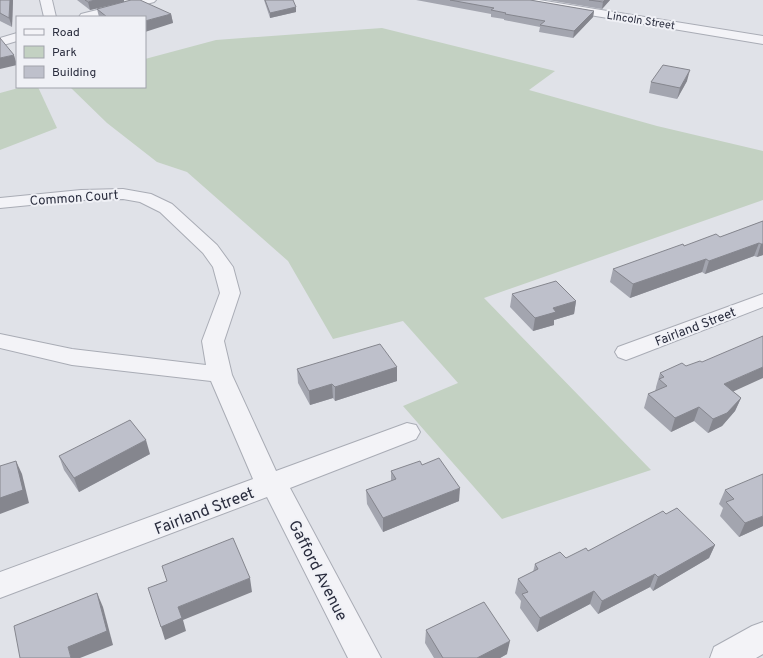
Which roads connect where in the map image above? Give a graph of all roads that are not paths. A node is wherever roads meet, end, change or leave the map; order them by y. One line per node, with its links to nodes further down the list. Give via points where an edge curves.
1 (46, 0): 4 (street)
2 (150, 0): 5 (street)
3 (518, 0): 7 (street, Lincoln Street)
4 (50, 16)
5 (89, 16)
6 (16, 37): 8 (street)
7 (763, 40)
8 (0, 42)
9 (0, 202): 13 (street, Common Court, via 123,194 145,198 166,208 210,249 223,267 230,293 213,341)
10 (763, 300): 12 (street, Fairland Street)
11 (0, 340): 13 (street, via 21,347 94,360 192,369)
12 (626, 352)
13 (220, 375): 15 (street, Common Court)
14 (407, 432): 15 (street, Fairland Street)
15 (272, 484): 16 (street, Fairland Street); 18 (street, Gafford Avenue)
16 (0, 585)
17 (763, 637): 19 (street)
18 (365, 658)
19 (726, 658)

